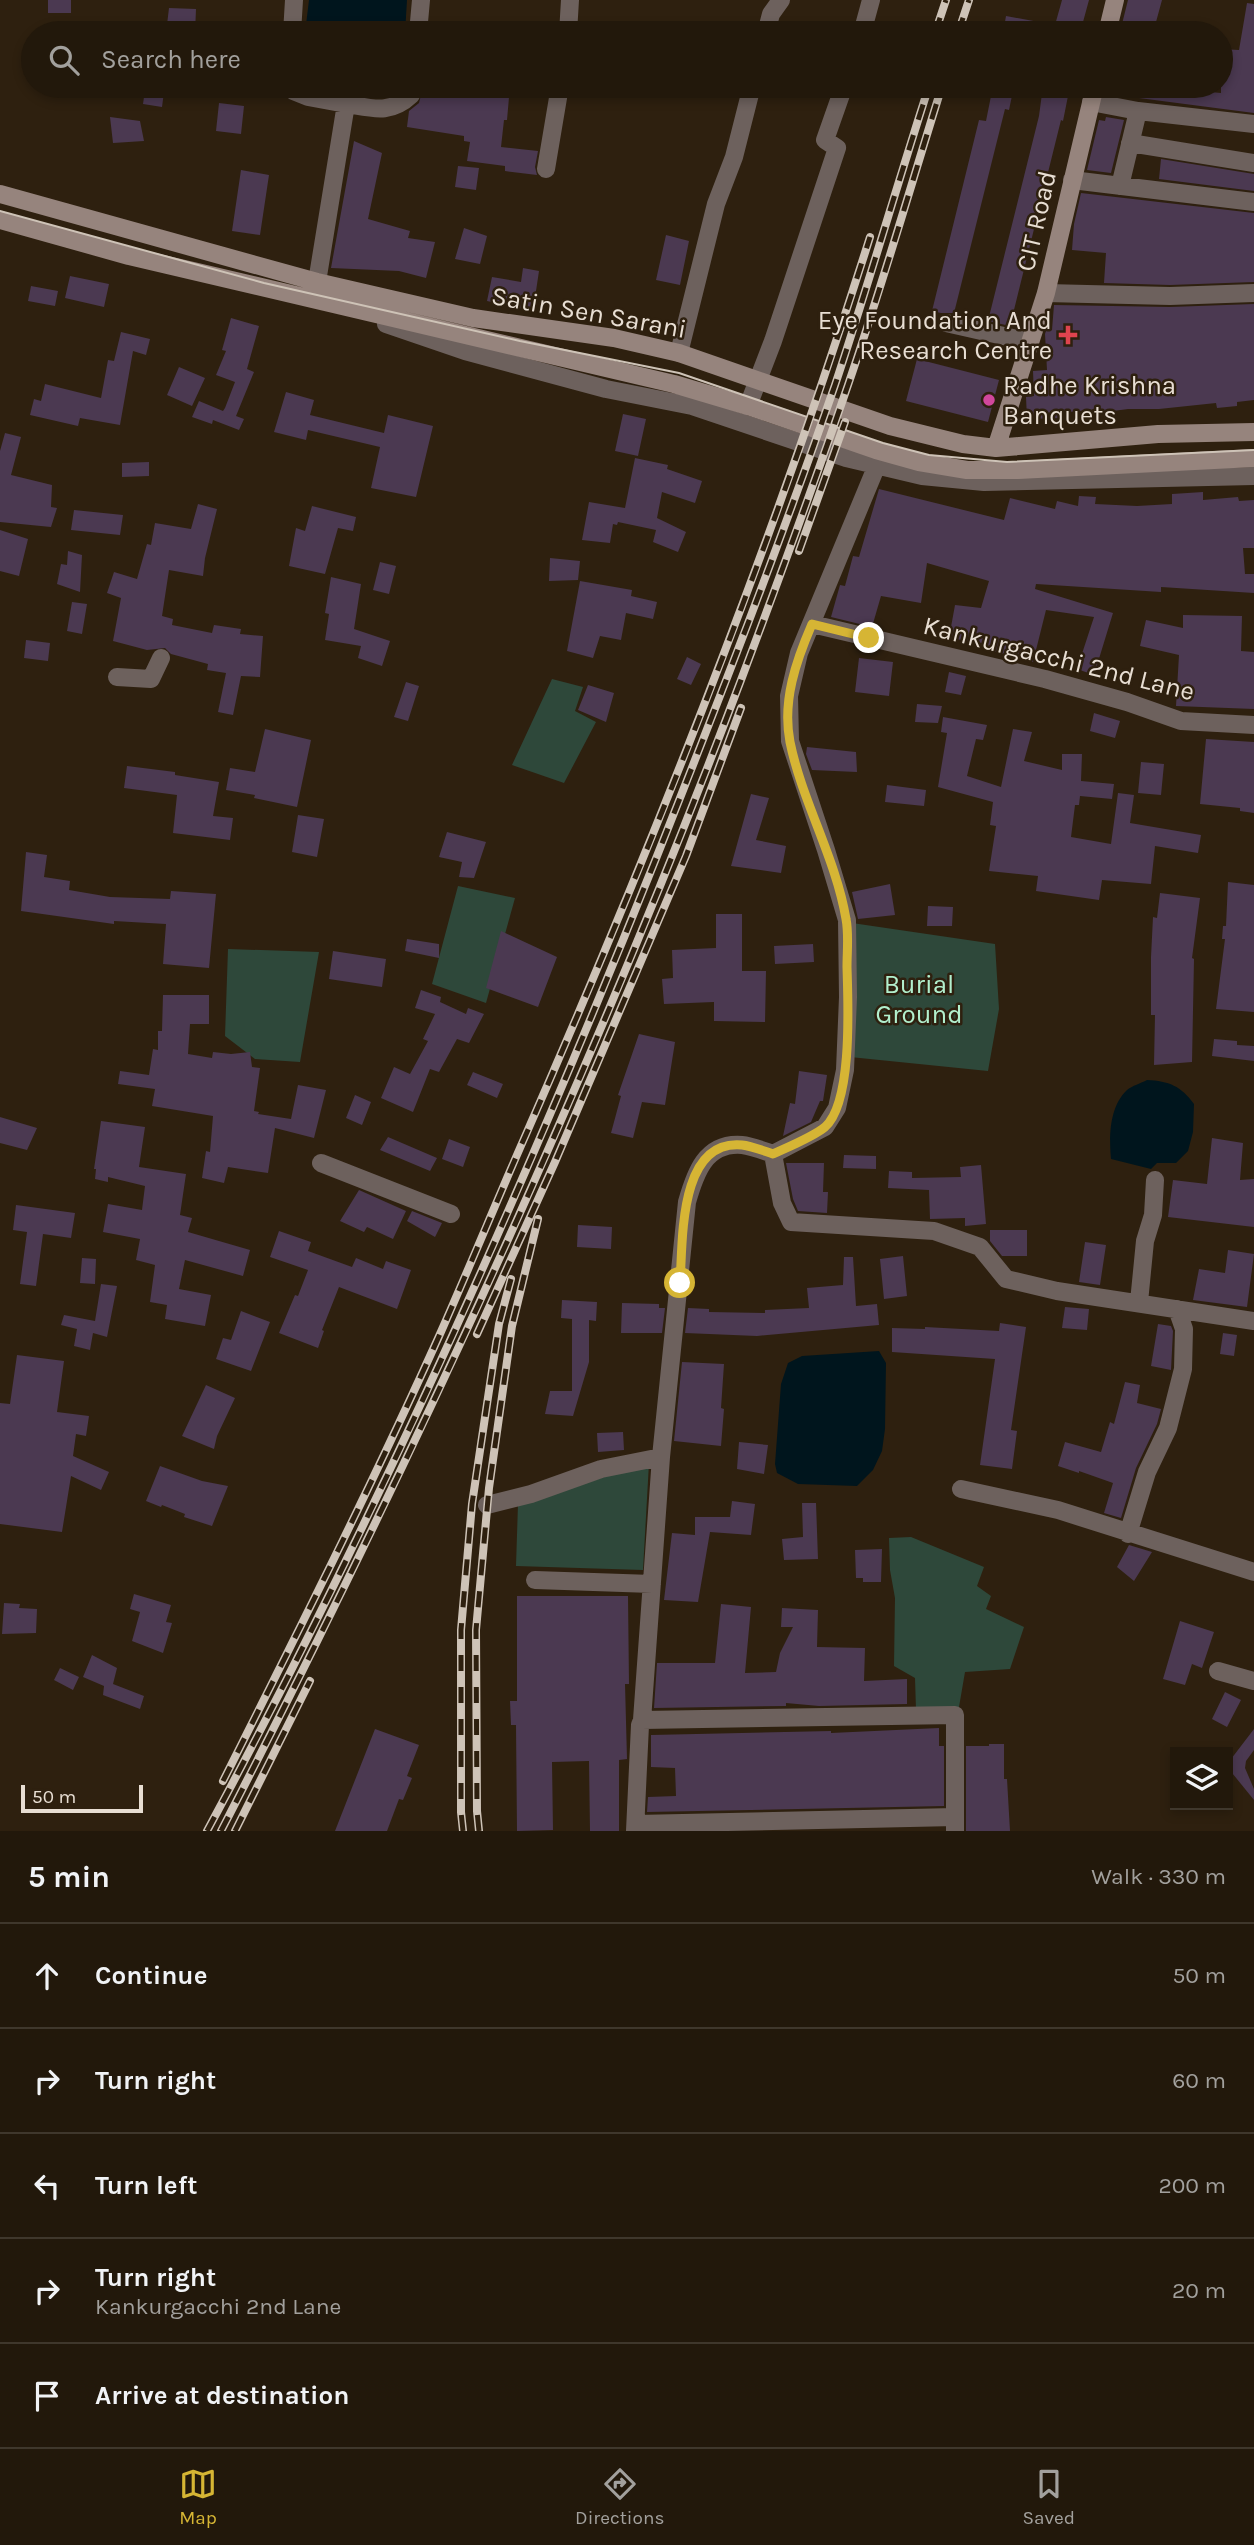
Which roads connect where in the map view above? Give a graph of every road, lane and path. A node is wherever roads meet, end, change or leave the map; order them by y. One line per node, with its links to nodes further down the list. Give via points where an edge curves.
1 (294, 0): 7 (street)
2 (421, 0): 8 (street)
3 (570, 0): 9 (street)
4 (780, 0): 10 (street)
5 (872, 0): 11 (street)
6 (1115, 0): 12 (main road)
7 (293, 21)
8 (419, 21)
9 (569, 21)
10 (769, 21)
11 (866, 21)
12 (1110, 21)
13 (313, 98): 20 (street)
14 (408, 98): 20 (street, via 400,106 378,109)
15 (558, 98): 25 (street)
16 (749, 98): 37 (street, via 716,204)
17 (840, 98): 38 (street, via 825,139 837,148)
18 (1092, 98): 26 (main road, CIT Road)
19 (1104, 98): 21 (street)
20 (346, 104): 31 (street)
21 (1138, 111): 22 (street); 23 (street)
22 (1254, 124)
23 (1130, 143): 24 (street); 27 (street)
24 (1254, 163)
25 (546, 169)
26 (1072, 180): 27 (street); 32 (main road, CIT Road)
27 (1120, 186): 29 (street)
28 (0, 194): 31 (main road, Satin Sen Sarani)
29 (1254, 202)
30 (0, 220): 34 (main road, Satin Sen Sarani)
31 (317, 282): 37 (main road, Satin Sen Sarani, via 473,318 614,338)
32 (1046, 293): 33 (street); 36 (main road, CIT Road)
33 (1254, 293)
34 (370, 313): 39 (main road, Satin Sen Sarani, via 674,384); 43 (street, via 377,322 465,351 606,389 692,406)
35 (946, 323): 36 (street)
36 (1030, 342): 41 (main road, CIT Road)
37 (679, 353): 38 (main road, Satin Sen Sarani)
38 (757, 379): 39 (street); 41 (main road, Satin Sen Sarani, via 890,426)
39 (748, 406): 42 (main road, Satin Sen Sarani, via 876,450 967,470)
40 (1254, 432): 41 (main road, Satin Sen Sarani)
41 (996, 447)
42 (1254, 458)
43 (877, 465): 44 (street, via 922,476 984,482); 45 (street)
44 (1254, 476)
45 (812, 624): 48 (street, Kankurgacchi 2nd Lane, via 1045,679 1181,721); 49 (street, via 799,653 789,696 790,741 847,920 845,1070 837,1108 825,1126)
46 (161, 658): 47 (street, via 151,679)
47 (117, 677)
48 (1254, 725)
49 (773, 1154): 53 (street, via 782,1203 791,1222 934,1231 980,1247 1006,1279); 56 (street, via 741,1145 721,1148 701,1161 694,1178 687,1202)
50 (321, 1163): 52 (street)
51 (1155, 1180): 53 (street)
52 (451, 1214)
53 (1139, 1302): 54 (street)
54 (1177, 1309): 55 (street); 59 (street, via 1184,1329 1183,1369 1168,1428 1147,1472)
55 (1254, 1321)
56 (661, 1457): 58 (street, via 601,1469); 62 (street)
57 (961, 1489): 59 (street, via 1058,1510)
58 (487, 1506)
59 (1128, 1534): 60 (street)
60 (1254, 1572)
61 (534, 1580): 62 (street)
62 (652, 1584): 65 (street)
63 (1218, 1671): 64 (street)
64 (1254, 1681)
65 (642, 1720): 66 (street, via 955,1715); 67 (street)
66 (955, 1824): 67 (street)
67 (635, 1828)

